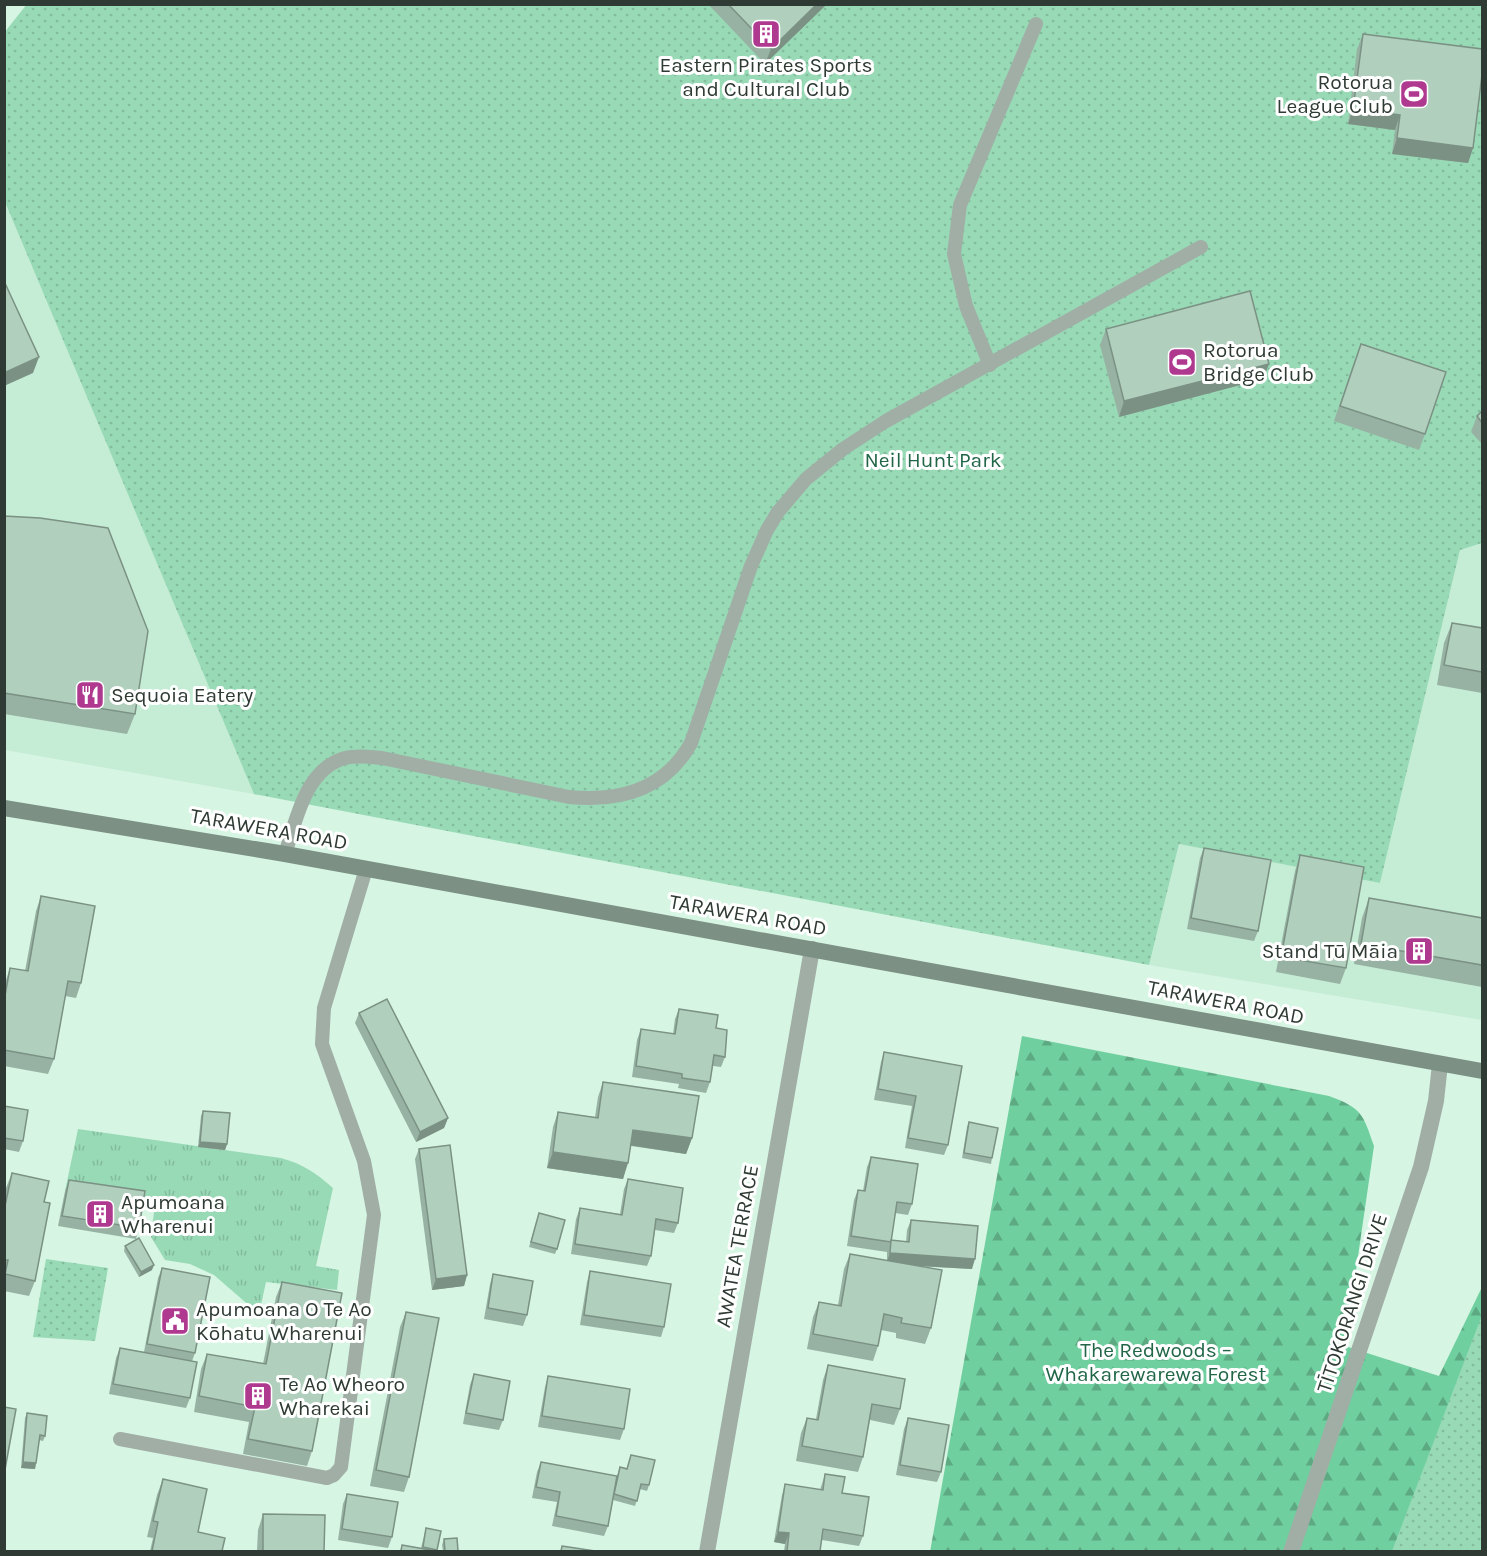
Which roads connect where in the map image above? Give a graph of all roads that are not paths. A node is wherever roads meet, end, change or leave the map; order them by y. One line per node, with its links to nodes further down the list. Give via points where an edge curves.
1 (1036, 24): 3 (lane, via 960,205 954,254 966,306)
2 (1202, 247): 3 (lane)
3 (990, 365): 5 (lane, via 843,449 792,494 758,547 692,743 677,764 654,782 629,794 602,799 569,798 382,758 344,758 329,766 308,791)
4 (4, 808): 5 (main road, TARAWERA ROAD)
5 (285, 854): 6 (main road, TARAWERA ROAD)
6 (366, 869): 7 (main road, TARAWERA ROAD); 10 (lane, via 324,1008 322,1044 364,1161 374,1215 341,1467 327,1478)
7 (812, 949): 8 (main road, TARAWERA ROAD); 11 (street, AWATEA TERRACE)
8 (1440, 1064): 9 (main road, TARAWERA ROAD); 12 (street, TĪTOKORANGI DRIVE, via 1421,1167)
9 (1482, 1071)
10 (120, 1439)
11 (707, 1551)
12 (1291, 1551)

